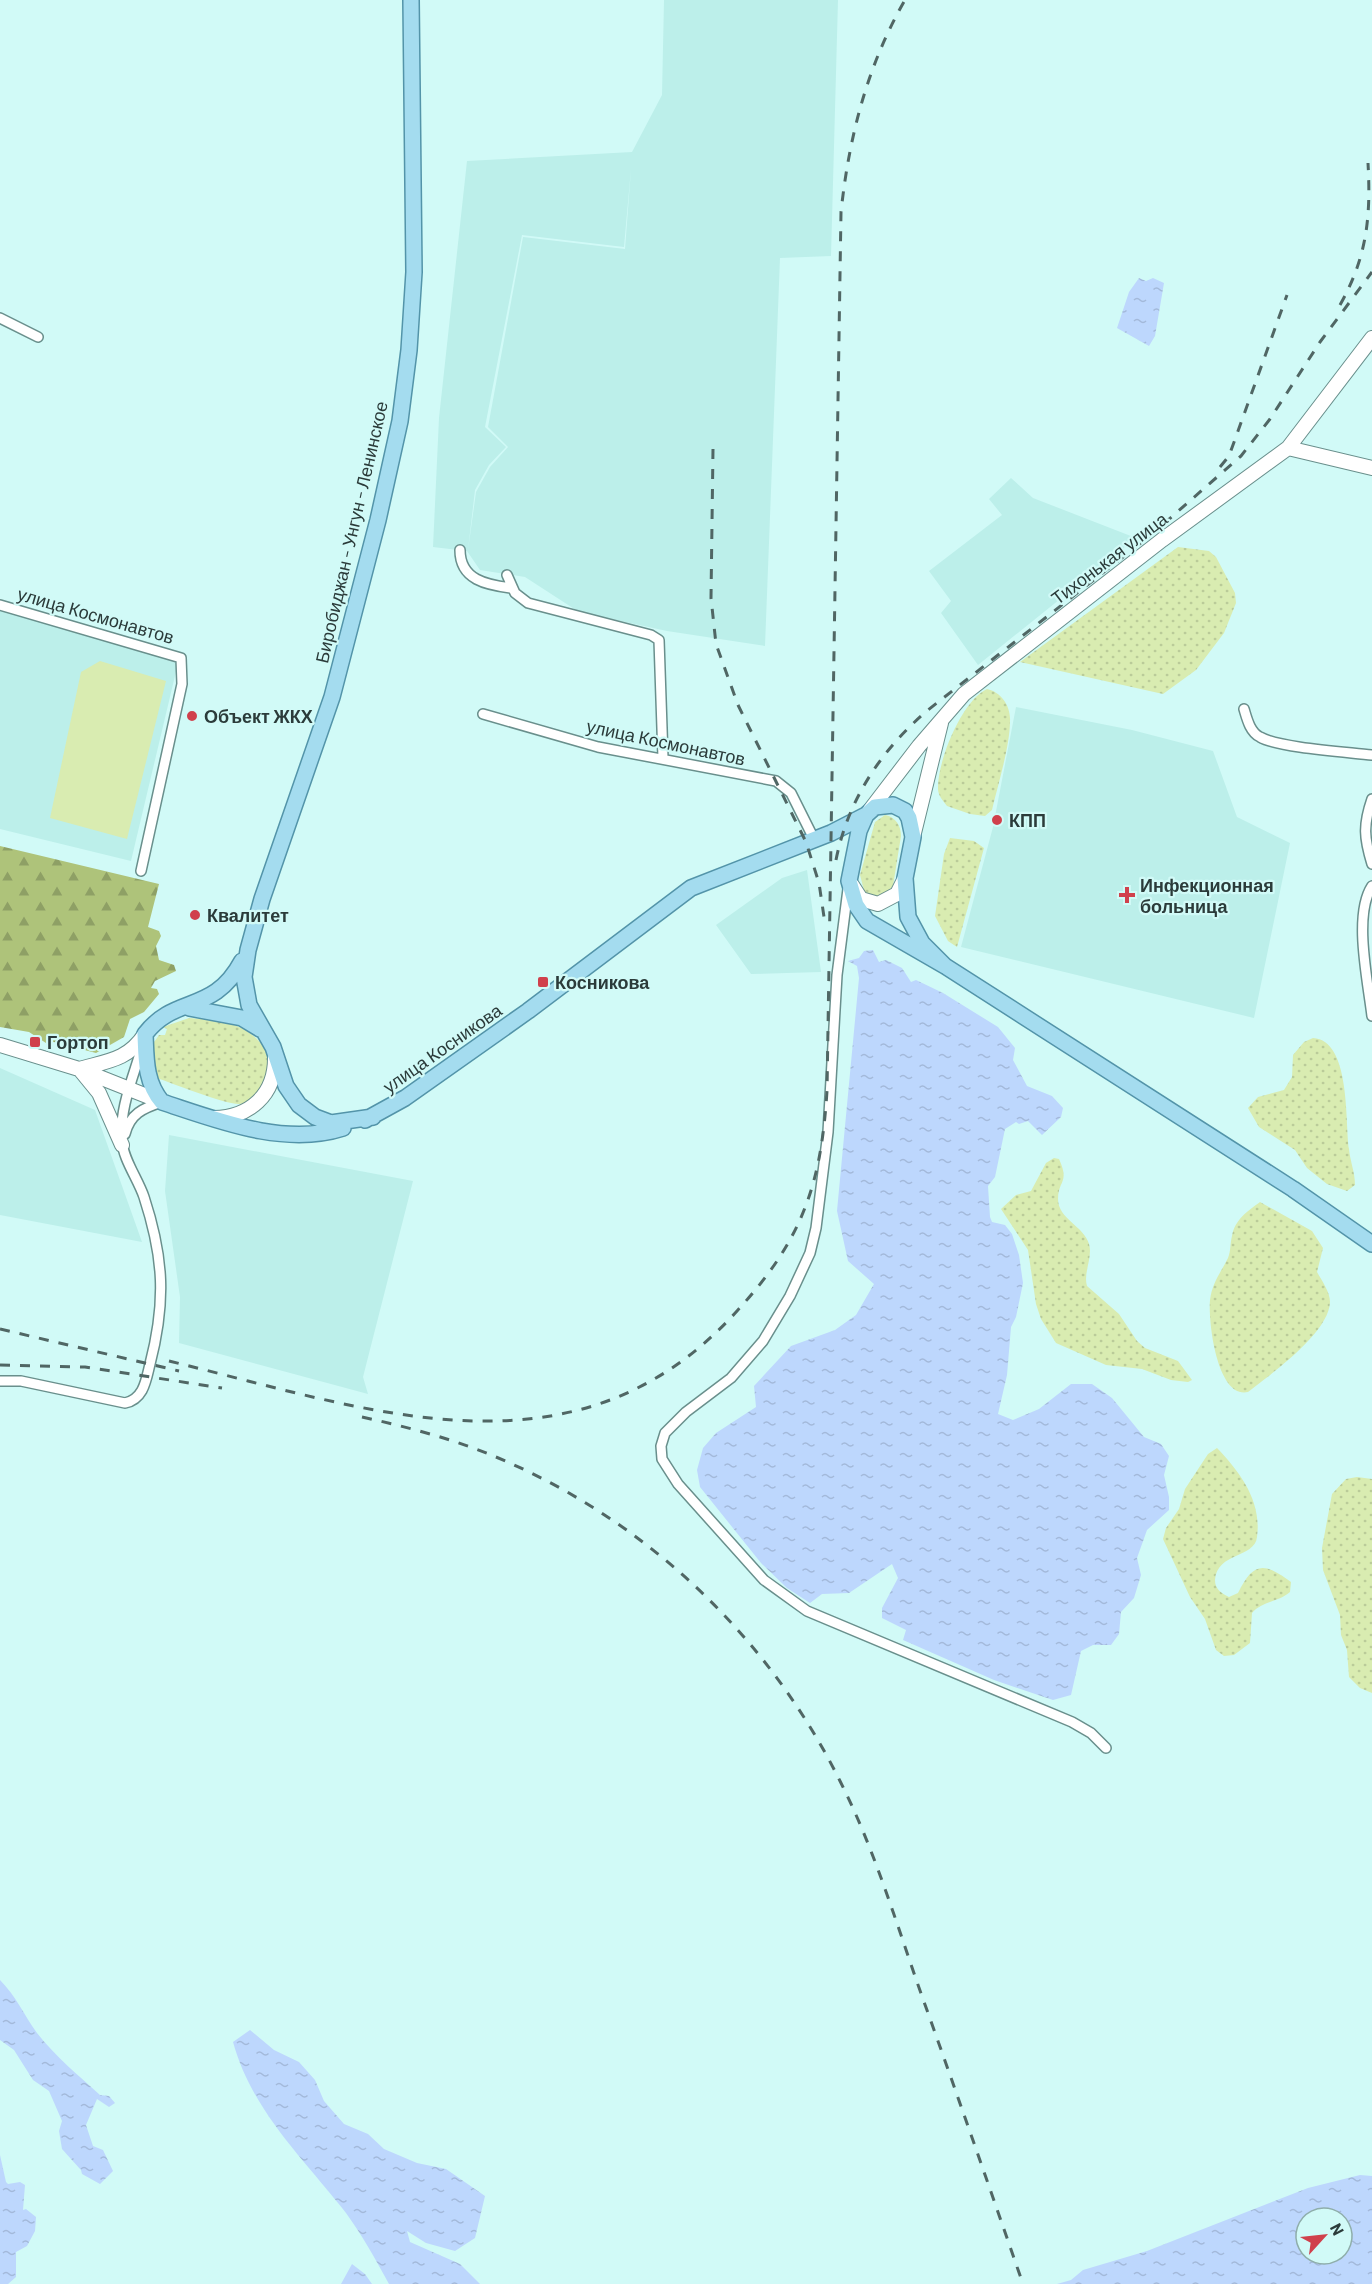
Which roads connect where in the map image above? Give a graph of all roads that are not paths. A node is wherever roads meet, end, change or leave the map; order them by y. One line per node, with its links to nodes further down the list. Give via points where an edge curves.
1 (411, 0): 25 (main road, Биробиджан - Унгун - Ленинское, via 414,272 400,421 332,697)
2 (0, 318): 3 (street)
3 (38, 337)
4 (1372, 338): 5 (street, Тихонькая улица)
5 (1288, 448): 6 (street); 13 (street, Тихонькая улица, via 1003,662)
6 (1372, 468)
7 (460, 550): 9 (street, via 463,566 471,577 487,585)
8 (507, 575): 9 (street)
9 (511, 588): 15 (street, via 528,603 659,640)
10 (0, 605): 21 (street, улица Космонавтов, via 181,658 182,684)
11 (1244, 709): 14 (street, via 1250,727 1259,737)
12 (483, 714): 15 (street, улица Космонавтов, via 598,747)
13 (943, 717): 17 (street, Тихонькая улица); 18 (street)
14 (1372, 755)
15 (663, 758): 19 (street, улица Космонавтов, via 776,781 791,793)
16 (1372, 799): 20 (street, via 1364,839)
17 (868, 812): 18 (main road, via 888,804 899,807 909,818); 19 (main road, улица Косникова); 23 (main road, via 859,831)
18 (913, 837): 22 (main road)
19 (814, 838): 36 (main road, улица Косникова, via 691,888 528,1011)
20 (1372, 864)
21 (141, 871)
22 (905, 878): 23 (street, via 897,894 878,904 861,899); 26 (main road, via 911,926)
23 (849, 881): 26 (main road, via 856,905 867,921); 41 (street, via 837,975 828,1132 810,1253 763,1341 731,1378 665,1433 662,1459 678,1484 764,1580 800,1607 1072,1722)
24 (1372, 886): 28 (street, via 1366,896 1363,930)
25 (248, 950): 27 (main road, via 227,986); 29 (main road, via 244,988)
26 (945, 966): 39 (main road, via 1293,1189)
27 (183, 1008): 29 (main road, via 242,1018); 30 (main road, via 165,1014)
28 (1372, 1016)
29 (264, 1033): 32 (main road)
30 (145, 1034): 33 (street, via 135,1049); 34 (street); 35 (main road, via 149,1080)
31 (0, 1045): 33 (street, улица Косникова)
32 (275, 1054): 36 (main road, via 292,1096 315,1118 337,1123); 37 (street, via 273,1077 266,1094 237,1115)
33 (80, 1069): 34 (street, улица Косникова); 38 (street, via 99,1093)
34 (130, 1089): 35 (street, улица Косникова); 38 (street, via 122,1114)
35 (162, 1102): 37 (main road, улица Косникова); 38 (street, via 132,1117)
36 (373, 1117): 37 (main road, улица Косникова, via 335,1130 300,1134 261,1131)
37 (214, 1118)
38 (122, 1144): 40 (street, via 143,1195 160,1270 161,1318 144,1388 136,1399 125,1403 21,1381)
39 (1372, 1245)
40 (0, 1381)
41 (1106, 1748)

